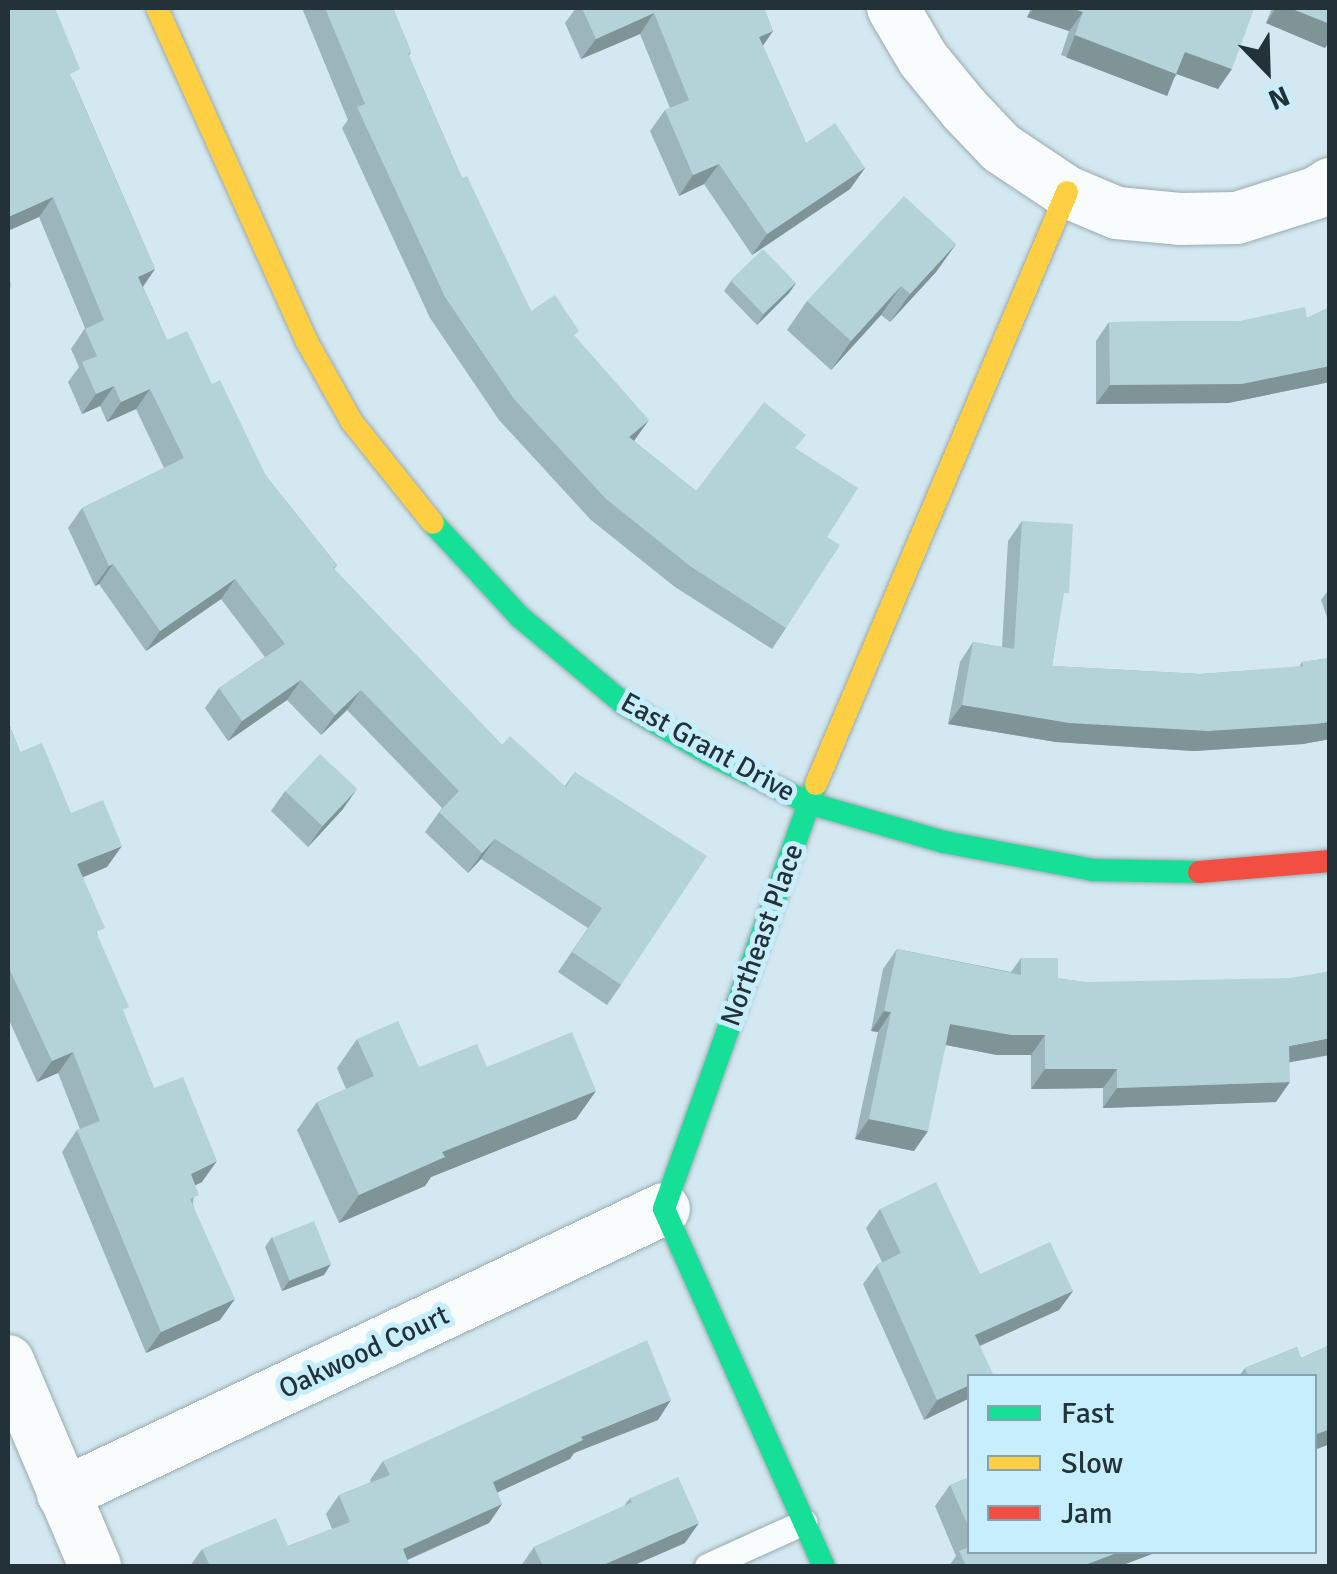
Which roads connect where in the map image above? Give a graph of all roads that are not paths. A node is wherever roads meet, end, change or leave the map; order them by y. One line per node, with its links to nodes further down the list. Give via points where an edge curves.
1 (157, 8): 5 (street, East Grant Drive, via 306,340 352,422 417,505 520,618 624,704)
2 (893, 8): 4 (street, via 964,109 1001,148)
3 (1330, 184): 4 (street, via 1236,218 1117,212)
4 (1067, 192): 5 (street, Northeast Place)
5 (808, 803): 6 (street, East Grant Drive, via 944,842 1093,870 1232,872); 7 (street, Northeast Place)
6 (1330, 861)
7 (664, 1209): 9 (street, Oakwood Court); 10 (street)
8 (8, 1362): 9 (street)
9 (63, 1494): 11 (street)
10 (804, 1522): 12 (lane); 13 (street)
11 (95, 1566)
12 (708, 1566)
13 (824, 1566)

